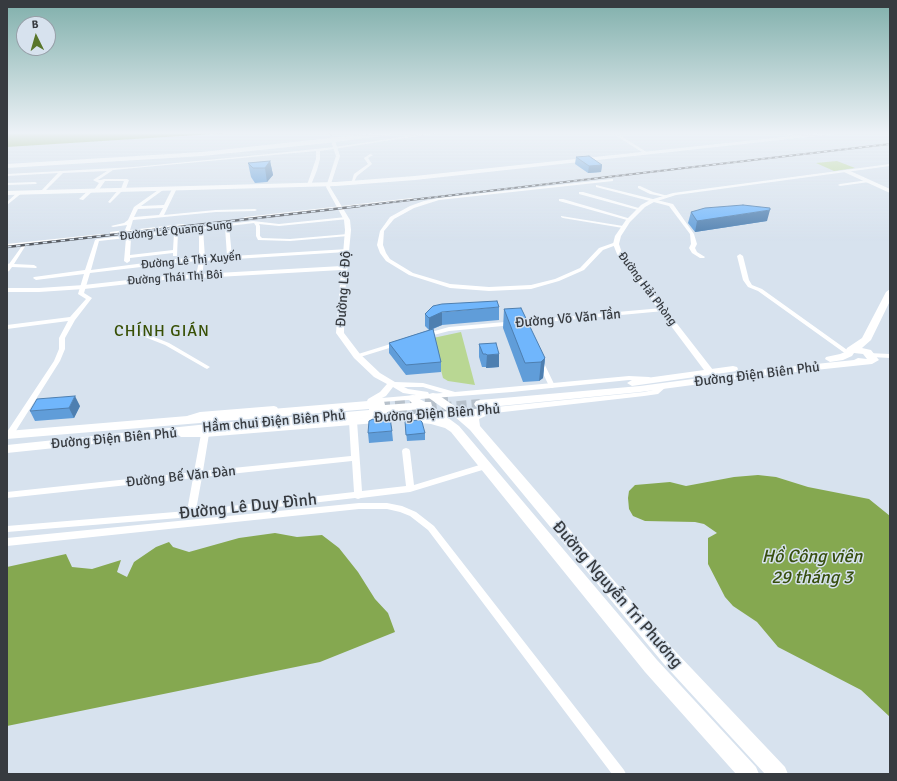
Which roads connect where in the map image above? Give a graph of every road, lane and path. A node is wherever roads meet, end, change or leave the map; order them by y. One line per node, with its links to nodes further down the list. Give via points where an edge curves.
1 (25, 169): 12 (street)
2 (106, 169): 9 (street)
3 (113, 169): 17 (street, via 95,180)
4 (315, 169): 21 (street)
5 (334, 169): 22 (street)
6 (363, 169): 19 (street, via 355,175)
7 (494, 169): 19 (main road)
8 (860, 169): 10 (street, Đường Hải Phòng)
9 (83, 171): 11 (street); 14 (street, via 79,176)
10 (846, 171): 16 (main road); 35 (street, Đường Hải Phòng)
11 (62, 172): 12 (street); 14 (street)
12 (20, 174): 13 (street)
13 (8, 176): 14 (street)
14 (58, 176): 32 (street)
15 (612, 180): 60 (street, via 426,202 392,218 382,231 380,245 388,260 411,274 450,286 489,289 531,287 557,280 582,269 601,250)
16 (868, 181): 23 (street); 30 (main road)
17 (102, 182): 28 (street); 29 (street, via 127,180)
18 (35, 183): 20 (street)
19 (352, 183): 22 (main road)
20 (7, 184)
21 (308, 185): 22 (main road); 26 (main road)
22 (329, 185): 43 (street, Đường Lê Độ)
23 (840, 185)
24 (597, 186): 39 (street)
25 (639, 186): 35 (street, Đường Hải Phòng, via 652,193)
26 (175, 188): 27 (main road); 42 (street)
27 (161, 189): 29 (main road); 44 (street)
28 (94, 190): 29 (main road); 32 (main road); 36 (street)
29 (122, 190): 40 (street)
30 (890, 191)
31 (21, 192): 32 (main road); 33 (main road); 41 (street)
32 (43, 192)
33 (7, 193)
34 (581, 193): 46 (street)
35 (666, 196): 39 (street, Đường Hải Phòng)
36 (81, 199)
37 (412, 199): 43 (street)
38 (561, 200): 50 (street)
39 (652, 201): 46 (street, Đường Hải Phòng); 68 (street, via 671,205 692,234 692,248)
40 (110, 202)
41 (7, 204)
42 (166, 206): 44 (street); 47 (street)
43 (341, 207): 49 (street, Đường Lê Độ); 58 (street)
44 (136, 208): 51 (street)
45 (254, 210): 47 (street)
46 (640, 210): 50 (street, Đường Hải Phòng)
47 (160, 217): 51 (street)
48 (563, 217): 55 (street)
49 (346, 218): 52 (street, Đường Lê Quang Sung, via 279,225); 59 (street, Đường Lê Độ)
50 (629, 219): 55 (street, Đường Hải Phòng)
51 (130, 220): 54 (street, via 125,224); 58 (street)
52 (255, 222): 53 (street, Đường Lê Quang Sung); 59 (street, via 260,239 290,240)
53 (227, 225): 56 (street, Đường Lê Quang Sung); 67 (street)
54 (113, 226)
55 (623, 227): 60 (street, Đường Hải Phòng)
56 (201, 228): 57 (street, Đường Lê Quang Sung); 69 (street)
57 (176, 231): 58 (street, Đường Lê Quang Sung); 64 (street)
58 (128, 234): 61 (street); 66 (street); 75 (street, Đường Lê Quang Sung, via 97,240)
59 (348, 235): 63 (street, Đường Lê Độ)
60 (616, 244): 81 (street, Đường Hải Phòng, via 619,253)
61 (7, 246)
62 (24, 246): 71 (street)
63 (346, 250): 67 (street, Đường Lê Thị Xuyến); 74 (street, Đường Lê Độ)
64 (176, 251): 66 (street); 70 (street)
65 (740, 256): 91 (street, via 750,286 760,290)
66 (127, 257): 73 (street)
67 (230, 257): 69 (street, Đường Lê Thị Xuyến)
68 (702, 257)
69 (202, 259): 70 (street, Đường Lê Thị Xuyến); 76 (street)
70 (175, 262): 73 (street, Đường Lê Thị Xuyến)
71 (8, 266): 72 (street)
72 (34, 267)
73 (126, 267): 75 (street, Đường Lê Thị Xuyến)
74 (344, 268): 76 (street, Đường Thái Thị Bôi); 92 (street, Đường Lê Độ, via 340,333)
75 (88, 271): 77 (street, Đường Lê Thị Xuyến); 78 (street)
76 (198, 276): 78 (street, Đường Thái Thị Bôi)
77 (36, 278)
78 (84, 287): 79 (street, Đường Thái Thị Bôi); 82 (street, via 81,294 89,298)
79 (7, 290)
80 (890, 292): 88 (main road)
81 (662, 310): 83 (street, Đường Võ Văn Tần); 96 (street, Đường Hải Phòng)
82 (72, 319): 85 (street); 115 (street, via 62,338 62,349 57,362)
83 (522, 323): 86 (street); 87 (street, Đường Võ Văn Tần, via 449,329)
84 (119, 325): 95 (street, via 167,344)
85 (7, 327)
86 (526, 330)
87 (420, 337)
88 (866, 340): 91 (main road, Đường Điện Biên Phủ); 94 (main road)
89 (405, 341): 92 (street)
90 (536, 351): 99 (street)
91 (849, 352): 94 (main road, via 852,358); 96 (main road, Đường Điện Biên Phủ, via 835,358)
92 (357, 356): 98 (street, Đường Lê Độ)
93 (890, 357): 94 (street)
94 (870, 358): 104 (main road, Đường Điện Biên Phủ, via 662,387)
95 (207, 367)
96 (710, 372): 97 (main road, Đường Điện Biên Phủ)
97 (653, 380): 99 (street, Đường Điện Biên Phủ, via 629,378); 104 (main road)
98 (391, 384): 100 (street, Đường Lê Độ); 101 (street, via 423,385); 103 (street, via 378,398)
99 (552, 386): 101 (street, Đường Điện Biên Phủ)
100 (410, 394): 102 (street, Đường Điện Biên Phủ); 103 (street, Đường Điện Biên Phủ); 105 (main road, Đường Nguyễn Tri Phương)
101 (457, 394): 102 (street, Đường Điện Biên Phủ)
102 (434, 396): 106 (main road, Đường Nguyễn Tri Phương)
103 (363, 402): 109 (street, Đường Điện Biên Phủ, via 200,415)
104 (481, 404): 106 (street, Đường Điện Biên Phủ); 111 (main road, via 473,419)
105 (423, 405): 106 (main road, via 438,406); 107 (main road, Đường Nguyễn Tri Phương); 109 (main road, via 207,423)
106 (458, 413): 107 (street, Đường Điện Biên Phủ); 111 (main road, Đường Nguyễn Tri Phương)
107 (437, 415): 108 (street, Đường Điện Biên Phủ); 112 (main road, Đường Nguyễn Tri Phương)
108 (402, 417): 110 (street, Đường Điện Biên Phủ); 112 (main road, via 432,420)
109 (184, 420): 113 (main road, Hầm chui Điện Biên Phủ, via 381,409); 115 (main road, Đường Điện Biên Phủ)
110 (352, 421): 114 (street, Đường Điện Biên Phủ); 118 (street)
111 (474, 427): 129 (main road, Đường Nguyễn Tri Phương, via 669,657)
112 (455, 429): 119 (main road, Đường Nguyễn Tri Phương)
113 (166, 433): 114 (street, Đường Điện Biên Phủ); 116 (main road, Đường Điện Biên Phủ)
114 (205, 434): 120 (street)
115 (8, 435)
116 (7, 449)
117 (406, 451): 121 (street)
118 (355, 458): 120 (street, Đường Bế Văn Đàn); 123 (street)
119 (486, 466): 121 (street, Đường Lê Duy Đình); 128 (main road, Đường Nguyễn Tri Phương, via 651,666)
120 (198, 475): 122 (street, Đường Bế Văn Đàn); 124 (street)
121 (410, 489): 123 (street, Đường Lê Duy Đình)
122 (7, 495)
123 (358, 496): 124 (street, Đường Lê Duy Đình)
124 (191, 514): 125 (street, Đường Lê Duy Đình)
125 (7, 530)
126 (7, 542): 127 (street, via 359,506 402,509 431,528)
127 (620, 774)
128 (749, 774)
129 (778, 774)

